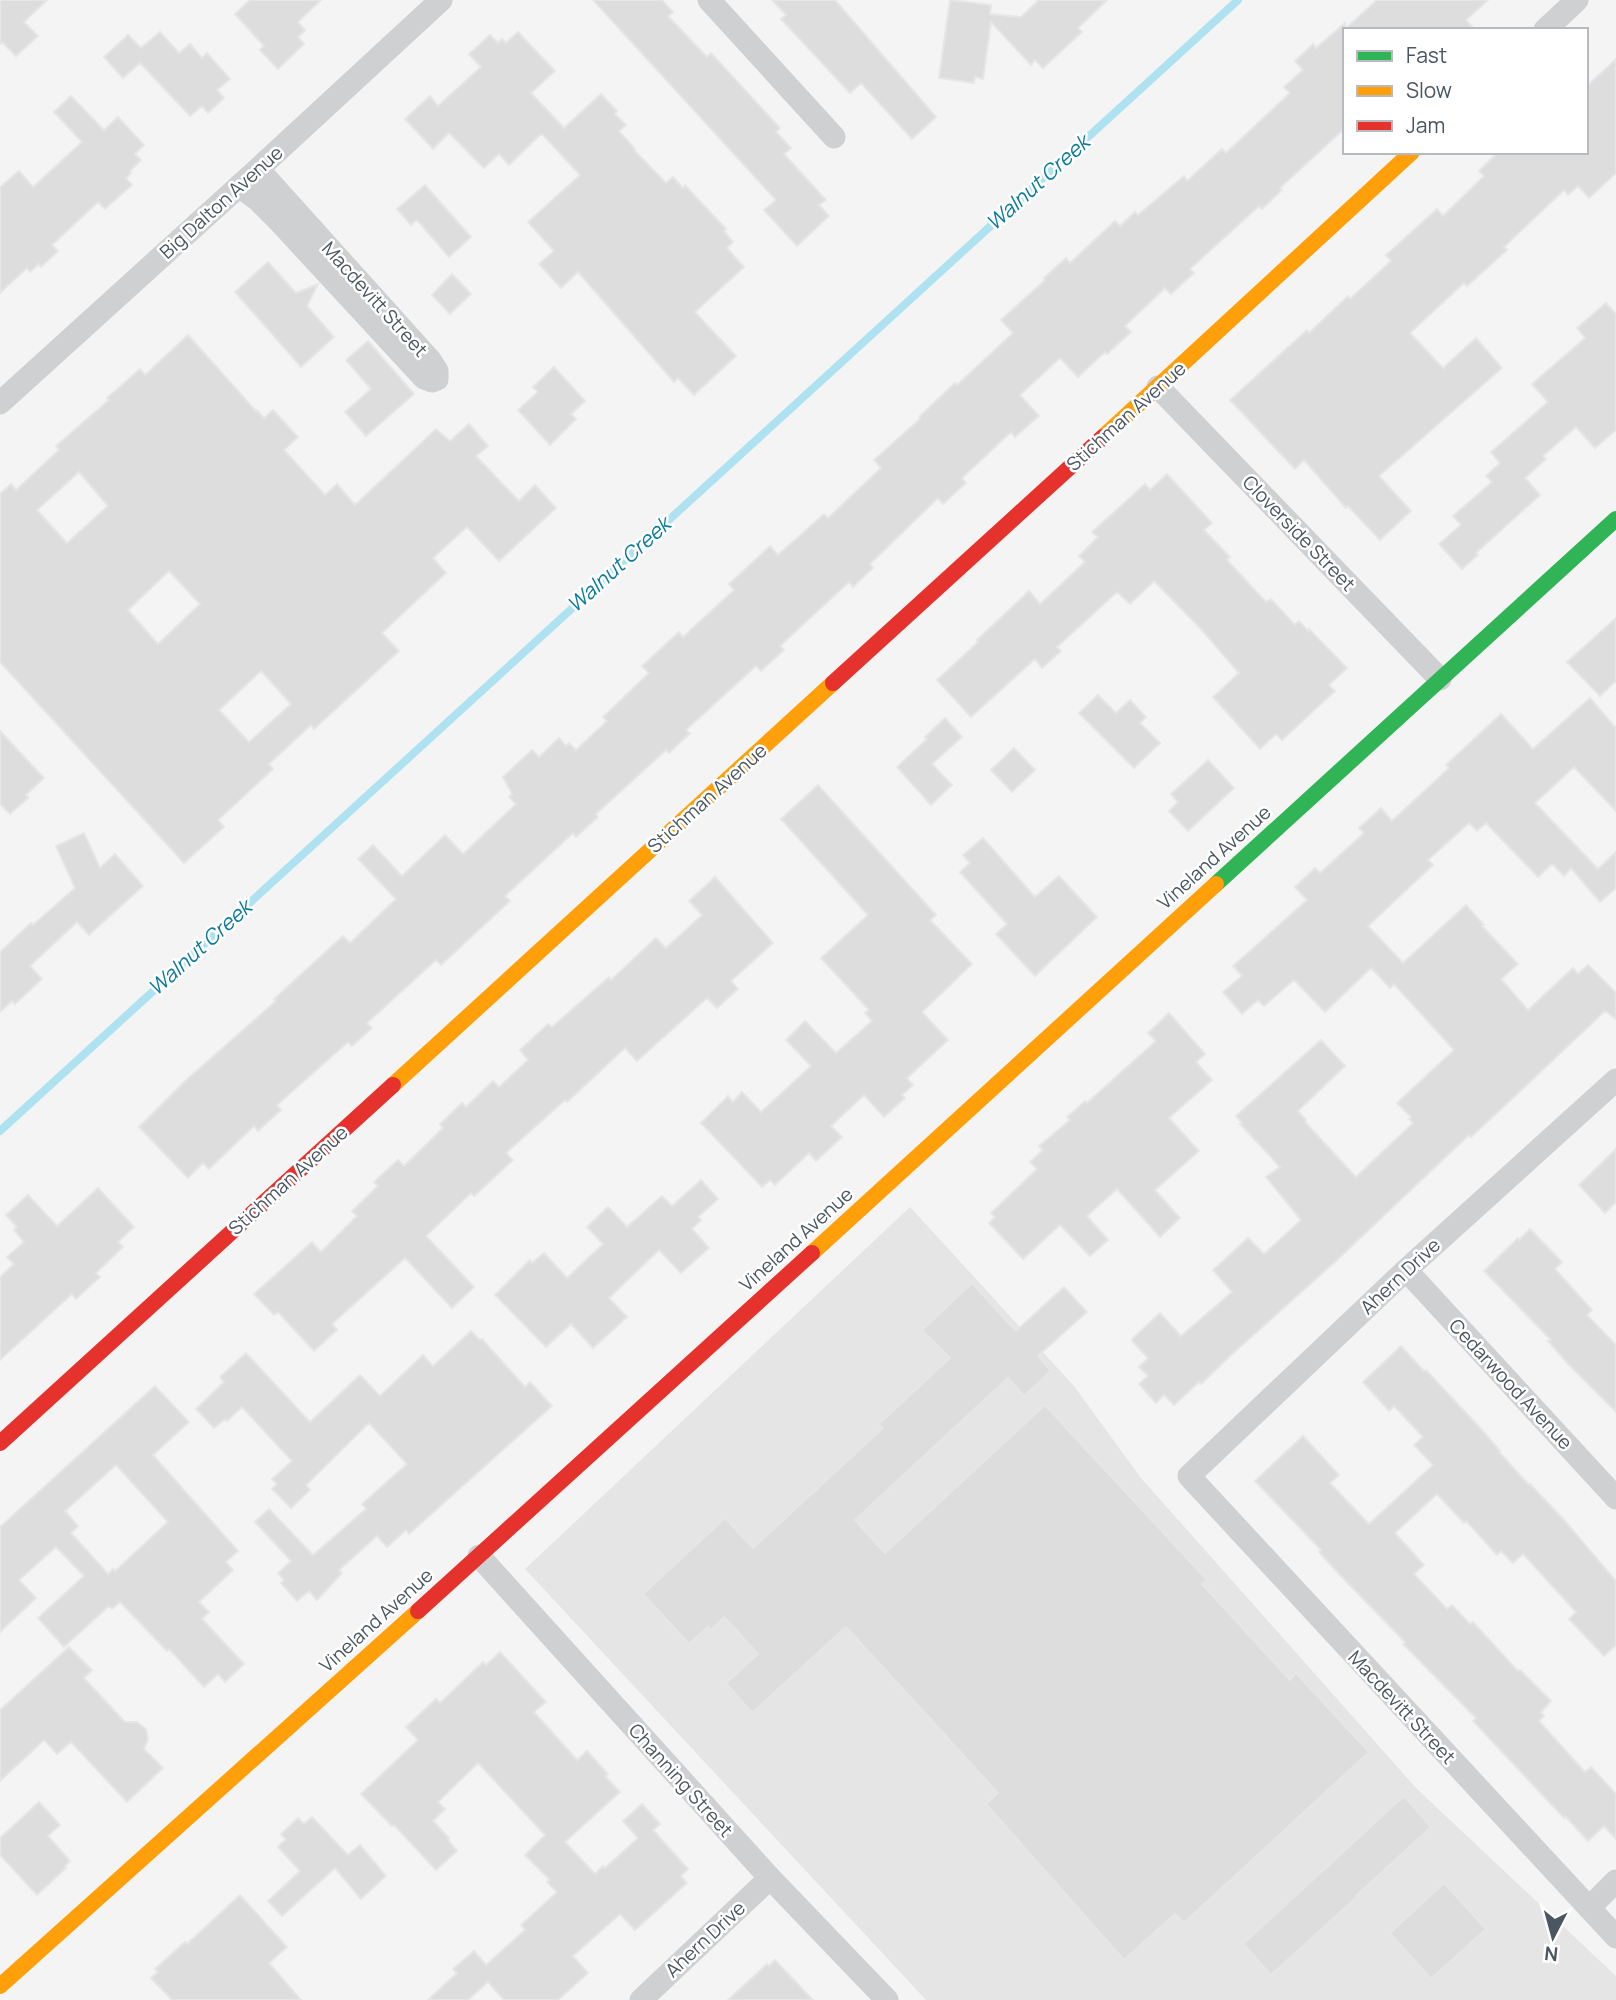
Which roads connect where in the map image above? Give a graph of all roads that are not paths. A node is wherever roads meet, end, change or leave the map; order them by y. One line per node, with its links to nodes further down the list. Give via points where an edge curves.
1 (441, 0): 7 (street, Big Dalton Avenue)
2 (709, 0): 5 (street)
3 (1577, 0): 4 (street)
4 (1547, 28)
5 (834, 136)
6 (1410, 154): 9 (street, Stichman Avenue)
7 (258, 169): 8 (street, Big Dalton Avenue); 8 (street, Macdevitt Street, via 430,360 438,371 437,379 424,378 278,220)
8 (239, 186): 10 (street, Big Dalton Avenue)
9 (1158, 387): 12 (street, Cloverside Street); 15 (street, Stichman Avenue)
10 (0, 402)
11 (1616, 519): 12 (street, Vineland Avenue)
12 (1440, 679): 18 (street, Vineland Avenue)
13 (1616, 1080): 14 (street, Ahern Drive)
14 (1405, 1270): 16 (street, Ahern Drive); 17 (street, Cedarwood Avenue)
15 (0, 1443)
16 (1189, 1476): 21 (street, Macdevitt Street)
17 (1616, 1497)
18 (479, 1556): 19 (street, Channing Street); 23 (street, Vineland Avenue)
19 (770, 1878): 24 (street, Ahern Drive); 25 (street, Channing Street)
20 (1616, 1881): 21 (street)
21 (1589, 1908): 22 (street, Macdevitt Street)
22 (1616, 1937)
23 (0, 1986)
24 (641, 2000)
25 (887, 2000)

